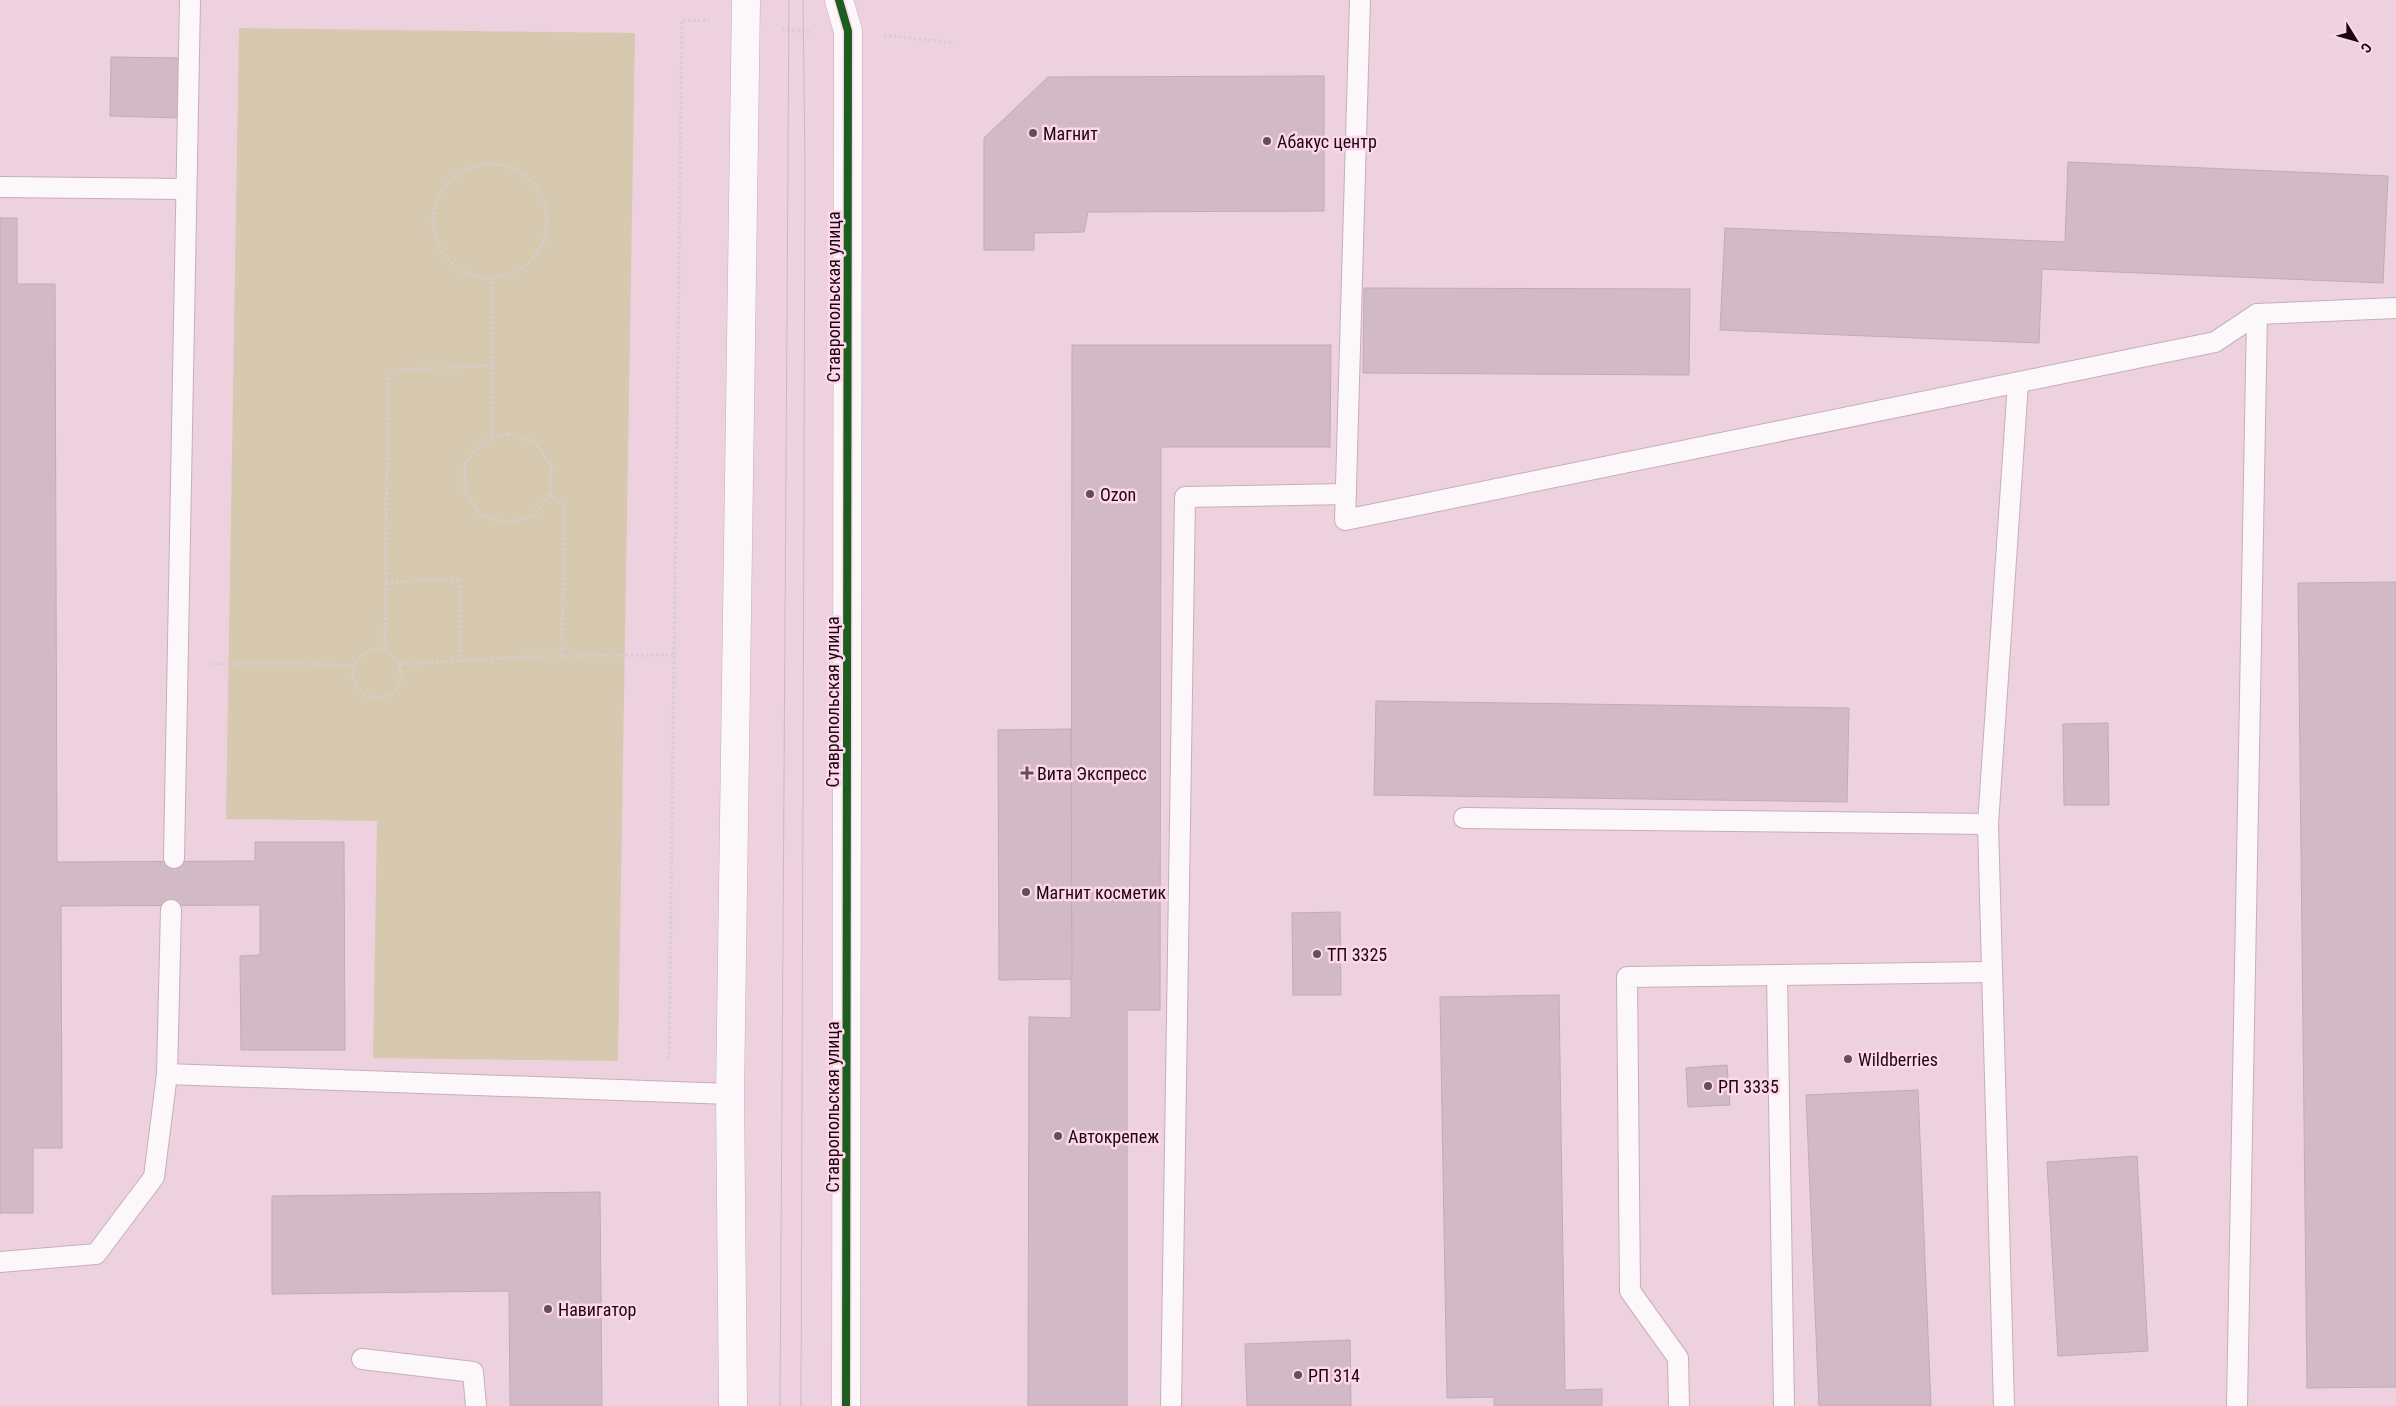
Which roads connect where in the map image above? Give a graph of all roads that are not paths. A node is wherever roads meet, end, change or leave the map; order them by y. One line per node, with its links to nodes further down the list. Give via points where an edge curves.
1 (190, 0): 6 (lane)
2 (746, 0): 18 (street)
3 (839, 0): 23 (street, Ставропольская улица, via 848,31)
4 (1360, 0): 10 (lane)
5 (0, 187): 6 (lane)
6 (185, 189): 13 (lane)
7 (2396, 308): 8 (lane)
8 (2257, 314): 9 (lane, via 2215,342); 28 (lane)
9 (2018, 383): 10 (lane, via 1345,520); 12 (lane)
10 (1346, 494): 24 (lane, via 1186,497)
11 (1464, 818): 12 (lane)
12 (1988, 824): 15 (lane)
13 (174, 858)
14 (171, 910): 17 (lane)
15 (1992, 972): 16 (lane); 27 (lane)
16 (1777, 975): 25 (lane, via 1627,977 1630,1291 1678,1358); 26 (lane)
17 (167, 1074): 18 (lane); 19 (lane, via 154,1177 96,1254)
18 (730, 1094): 22 (street)
19 (0, 1262)
20 (362, 1359): 21 (lane, via 473,1372)
21 (476, 1406)
22 (732, 1406)
23 (846, 1406)
24 (1171, 1406)
25 (1679, 1406)
26 (1784, 1406)
27 (2004, 1406)
28 (2237, 1406)

